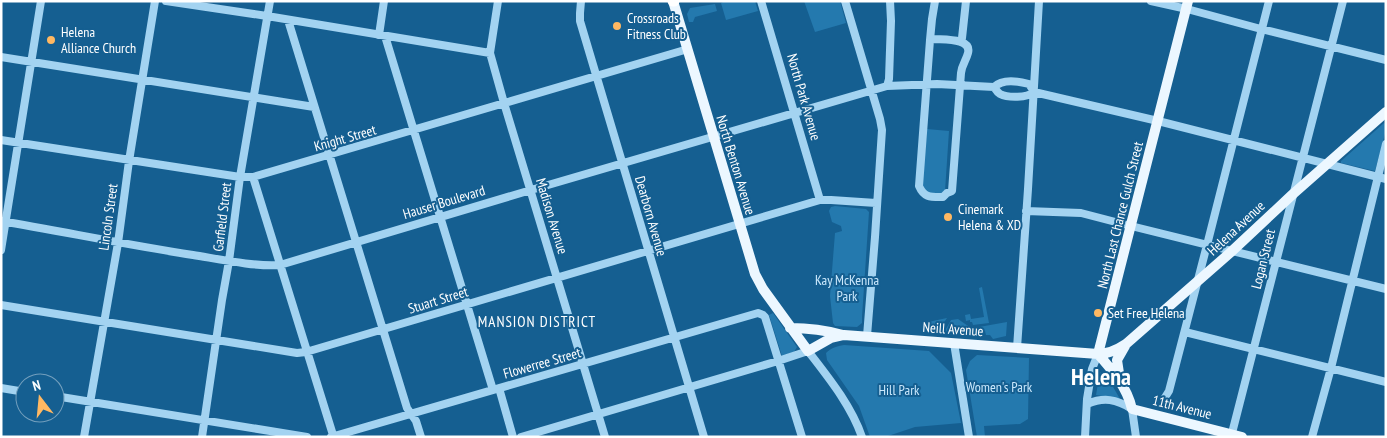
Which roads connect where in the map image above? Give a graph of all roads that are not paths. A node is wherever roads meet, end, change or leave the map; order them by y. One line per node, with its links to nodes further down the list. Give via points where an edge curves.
1 (41, 1): 32 (street)
2 (155, 1): 34 (street, Lincoln Street)
3 (166, 1): 20 (street)
4 (270, 1): 20 (street, Garfield Street)
5 (384, 1): 24 (street)
6 (498, 1): 29 (street, Madison Avenue)
7 (581, 1): 33 (street, Dearborn Avenue, via 580,21)
8 (674, 1): 28 (main road, North Benton Avenue)
9 (761, 1): 45 (street, North Park Avenue)
10 (845, 1): 39 (street)
11 (890, 1): 37 (street)
12 (935, 1): 26 (street)
13 (966, 1): 21 (street)
14 (971, 1): 21 (street)
15 (1038, 1): 40 (street)
16 (1151, 1): 19 (street)
17 (1269, 1): 23 (street)
18 (1343, 1): 27 (street, Logan Street)
19 (1188, 5): 23 (street); 46 (main road, North Last Chance Gulch Street)
20 (267, 16): 22 (street); 41 (street, Garfield Street)
21 (964, 17): 25 (street)
22 (288, 20): 24 (street); 43 (street)
23 (1262, 29): 27 (street); 50 (street)
24 (382, 35): 29 (street); 47 (street)
25 (962, 38)
26 (930, 40): 35 (street); 36 (street, via 955,40 968,48)
27 (1332, 47): 31 (street); 54 (street, Logan Street)
28 (688, 49): 33 (street, Knight Street); 48 (main road, North Benton Avenue)
29 (490, 53): 42 (street, Madison Avenue)
30 (1, 57): 32 (street)
31 (1386, 60)
32 (31, 62): 34 (street); 51 (street)
33 (597, 76): 42 (street, Knight Street); 56 (street, Dearborn Avenue)
34 (142, 79): 41 (street); 55 (street, Lincoln Street)
35 (927, 84): 36 (street, Hauser Boulevard); 36 (street, via 919,186 928,196 943,197 952,191); 37 (street, Hauser Boulevard)
36 (960, 85): 38 (street, Hauser Boulevard)
37 (887, 86): 39 (street, Hauser Boulevard)
38 (994, 87): 40 (street, via 1001,95 1030,96); 40 (street, via 1002,82 1026,83)
39 (871, 91): 45 (street, Hauser Boulevard); 65 (street, via 882,130)
40 (1034, 92): 46 (street); 66 (street)
41 (253, 98): 43 (street); 58 (street, Garfield Street)
42 (504, 103): 47 (street, Knight Street); 62 (street, Madison Avenue)
43 (314, 107): 53 (street)
44 (1386, 112): 57 (main road, Helena Avenue)
45 (794, 113): 48 (street, Hauser Boulevard); 64 (street, North Park Avenue)
46 (1158, 121): 50 (street); 70 (main road, North Last Chance Gulch Street)
47 (413, 130): 53 (street, Knight Street); 67 (street)
48 (714, 136): 56 (street, Hauser Boulevard); 69 (main road, North Benton Avenue)
49 (1, 140): 51 (street, Knight Street)
50 (1233, 141): 54 (street); 73 (street)
51 (18, 142): 55 (street, Knight Street); 68 (street)
52 (1386, 144): 59 (street)
53 (329, 155): 60 (street, Knight Street); 71 (street)
54 (1303, 158): 57 (street); 63 (street, Logan Street)
55 (129, 161): 58 (street, Knight Street); 72 (street, Lincoln Street)
56 (623, 163): 62 (street, Hauser Boulevard); 75 (street, Dearborn Avenue)
57 (1328, 164): 59 (street); 63 (main road, Helena Avenue)
58 (240, 177): 60 (street, Knight Street); 77 (street, Garfield Street)
59 (1377, 177): 61 (street); 82 (street)
60 (253, 178): 79 (street)
61 (1386, 179)
62 (531, 190): 67 (street, Hauser Boulevard); 80 (street, Madison Avenue)
63 (1293, 194): 76 (main road, Helena Avenue); 78 (street, Logan Street)
64 (820, 200): 65 (street, Stuart Street); 69 (street, Stuart Street)
65 (876, 203): 91 (street)
66 (1026, 211): 70 (street, via 1082,213); 96 (street)
67 (440, 217): 71 (street, Hauser Boulevard); 84 (street)
68 (3, 222): 72 (street, Hauser Boulevard); 74 (street)
69 (740, 224): 75 (street, Stuart Street); 87 (main road, North Benton Avenue, via 759,282)
70 (1131, 226): 73 (street); 100 (main road, North Last Chance Gulch Street)
71 (356, 242): 79 (street, Hauser Boulevard); 88 (street)
72 (118, 243): 77 (street, Hauser Boulevard); 86 (street, Lincoln Street)
73 (1207, 246): 76 (street); 81 (street)
74 (1, 250)
75 (648, 250): 80 (street, Stuart Street); 92 (street, Dearborn Avenue)
76 (1231, 252): 78 (street); 81 (main road, Helena Avenue)
77 (230, 261): 79 (street, Hauser Boulevard); 93 (street, Garfield Street)
78 (1276, 262): 82 (street); 97 (street, Logan Street)
79 (280, 265): 99 (street)
80 (557, 277): 84 (street, Stuart Street); 102 (street, Madison Avenue)
81 (1197, 281): 89 (street); 95 (main road, Helena Avenue)
82 (1352, 282): 83 (street); 103 (street)
83 (1386, 290)
84 (467, 304): 88 (street, Stuart Street); 108 (street)
85 (1, 306): 86 (street, Stuart Street)
86 (105, 322): 93 (street, Stuart Street); 112 (street, Lincoln Street)
87 (790, 328): 90 (main road, via 812,328); 98 (main road)
88 (382, 330): 99 (street, Stuart Street); 115 (street)
89 (1184, 332): 97 (street); 111 (street, via 1169,391)
90 (844, 335): 91 (main road, Neill Avenue); 98 (main road, Neill Avenue, via 831,338)
91 (867, 336): 94 (main road, Neill Avenue)
92 (674, 338): 101 (street, Flowerree Street, via 761,313); 102 (street, Flowerree Street); 107 (street, Dearborn Avenue)
93 (216, 340): 99 (street, Stuart Street); 117 (street, Garfield Street)
94 (954, 343): 96 (main road, Neill Avenue); 130 (street)
95 (1126, 344): 100 (main road, Helena Avenue, via 1112,352); 104 (main road, via 1118,360)
96 (1016, 348): 100 (main road, Neill Avenue)
97 (1253, 348): 103 (street); 119 (street, Logan Street)
98 (808, 351): 101 (street); 129 (street, via 845,402)
99 (306, 352): 118 (street)
100 (1098, 354): 104 (main road); 113 (street, North Last Chance Gulch Street, via 1092,369)
101 (778, 361): 107 (street); 128 (street)
102 (583, 364): 108 (street, Flowerree Street); 116 (street, Madison Avenue)
103 (1331, 368): 105 (street); 133 (street)
104 (1120, 381): 114 (main road)
105 (1386, 382)
106 (1, 388): 109 (street)
107 (689, 388): 116 (street); 127 (street, Dearborn Avenue)
108 (496, 389): 115 (street, Flowerree Street); 124 (street)
109 (15, 390)
110 (65, 398): 112 (street)
111 (1164, 399)
112 (91, 402): 117 (street); 120 (street, Lincoln Street)
113 (1087, 404): 114 (street, 11th Avenue, via 1103,399); 131 (street, North Last Chance Gulch Street)
114 (1132, 409): 119 (main road, 11th Avenue); 132 (street)
115 (410, 414): 118 (street, Flowerree Street); 123 (street)
116 (598, 414): 125 (street); 126 (street, Madison Avenue)
117 (205, 420): 121 (street, Garfield Street); 122 (street)
118 (332, 436)
119 (1235, 436)
120 (84, 437)
121 (202, 437)
122 (307, 437)
123 (421, 437)
124 (513, 437)
125 (521, 437)
126 (605, 437)
127 (704, 437)
128 (802, 437)
129 (862, 437)
130 (969, 437)
131 (1085, 437)
132 (1136, 437)
133 (1312, 437)

